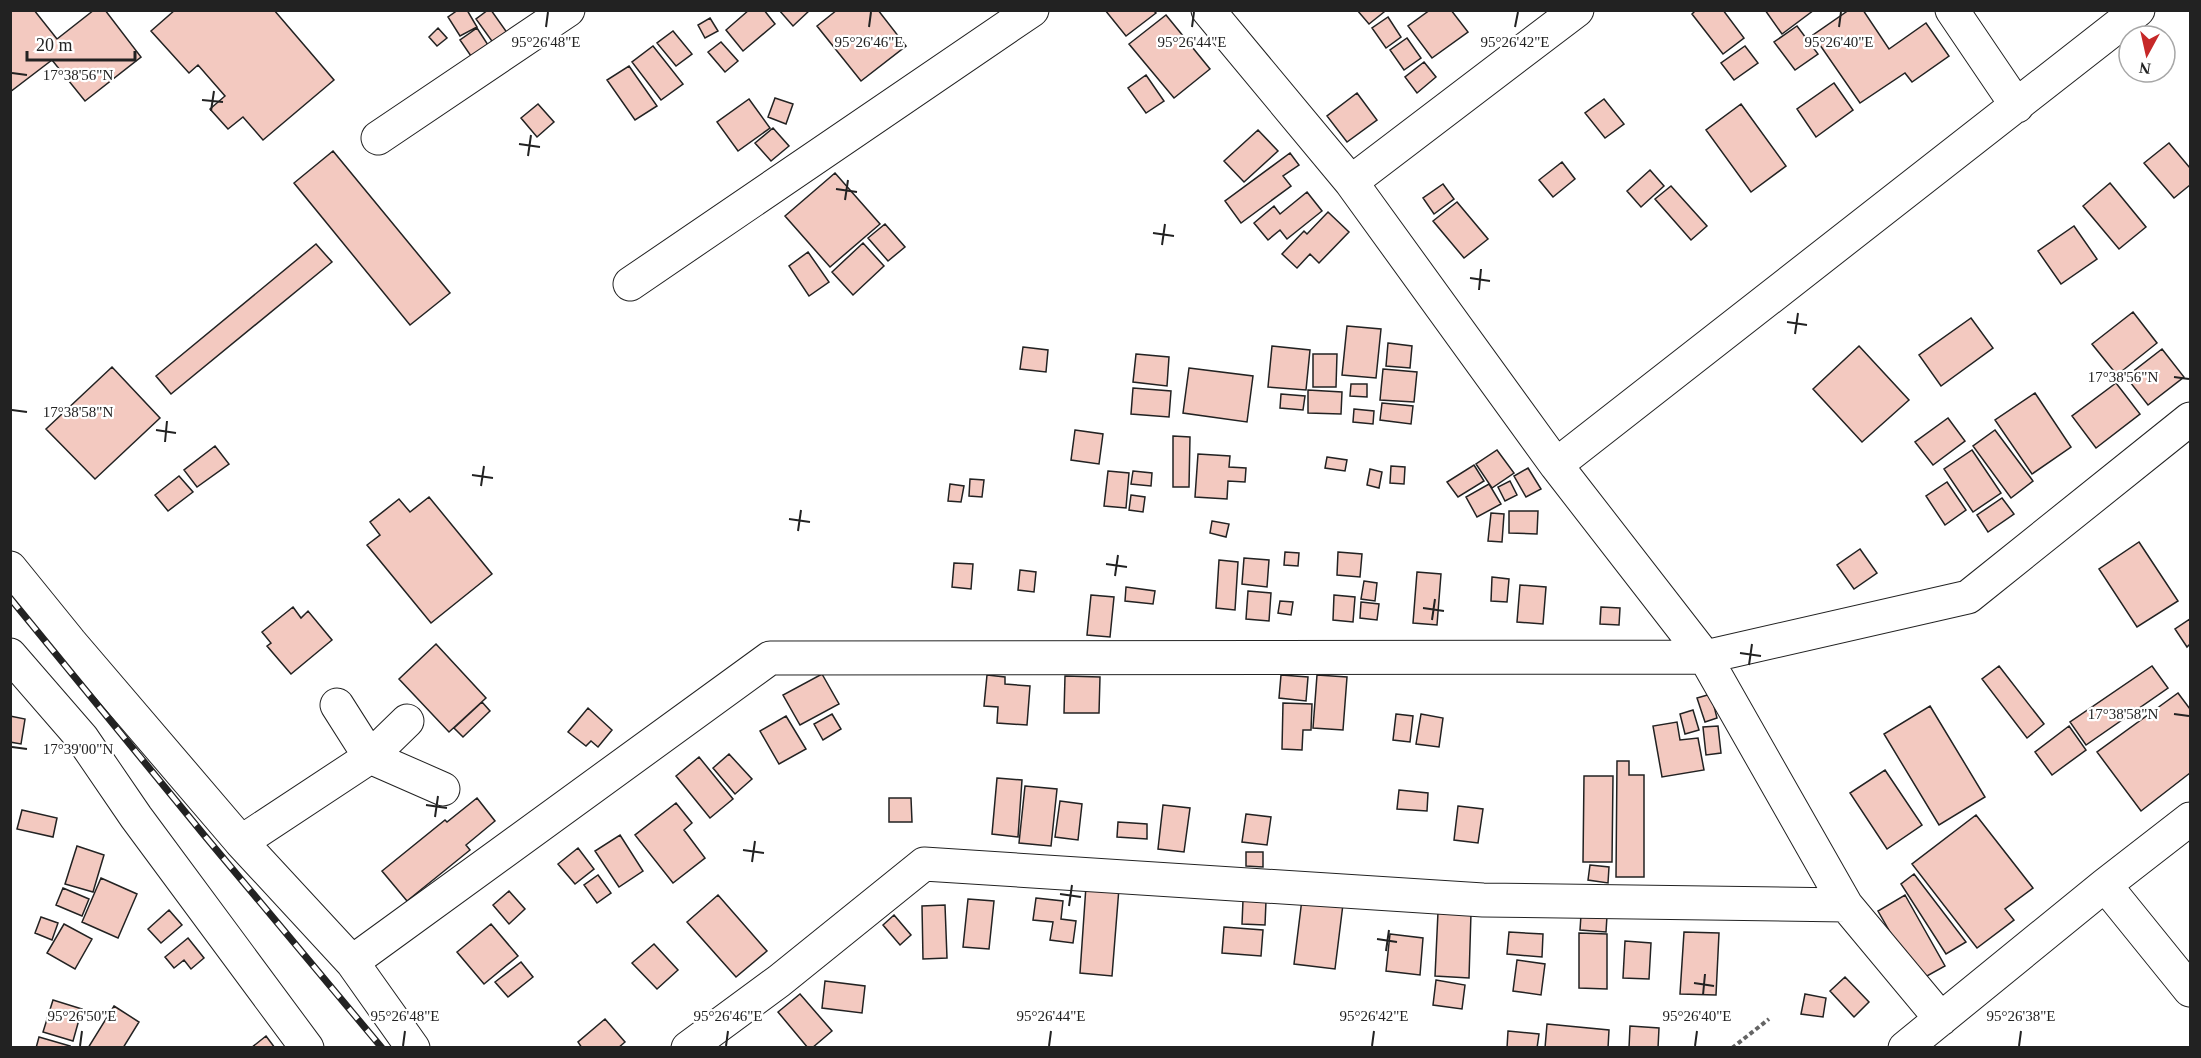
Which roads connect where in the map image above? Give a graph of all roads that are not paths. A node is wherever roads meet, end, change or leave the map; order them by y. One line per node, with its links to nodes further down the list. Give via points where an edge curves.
1 (568, 10): 8 (street)
2 (1032, 10): 10 (street)
3 (1208, 10): 9 (street)
4 (1577, 10): 9 (street)
5 (1952, 10): 7 (street)
6 (2138, 10): 7 (street)
7 (2017, 106): 12 (street)
8 (378, 138)
9 (1351, 182): 12 (street)
10 (630, 284)
11 (2190, 419): 15 (street, via 1968,597)
12 (1556, 465): 15 (street)
13 (10, 568): 21 (street)
14 (10, 655): 27 (street, via 82,738)
15 (1706, 657): 23 (street); 24 (street, via 770,658)
16 (337, 705): 18 (street)
17 (407, 721): 18 (street)
18 (370, 757): 19 (street); 21 (street)
19 (443, 789)
20 (2190, 819): 22 (street)
21 (241, 842): 24 (street)
22 (2105, 885): 25 (street); 26 (street)
23 (1846, 905): 26 (street); 29 (street, via 1483,900 924,864 779,981)
24 (352, 962): 28 (street)
25 (2190, 990)
26 (1941, 1019): 30 (street)
27 (307, 1047)
28 (413, 1047)
29 (688, 1047)
30 (1905, 1047)

